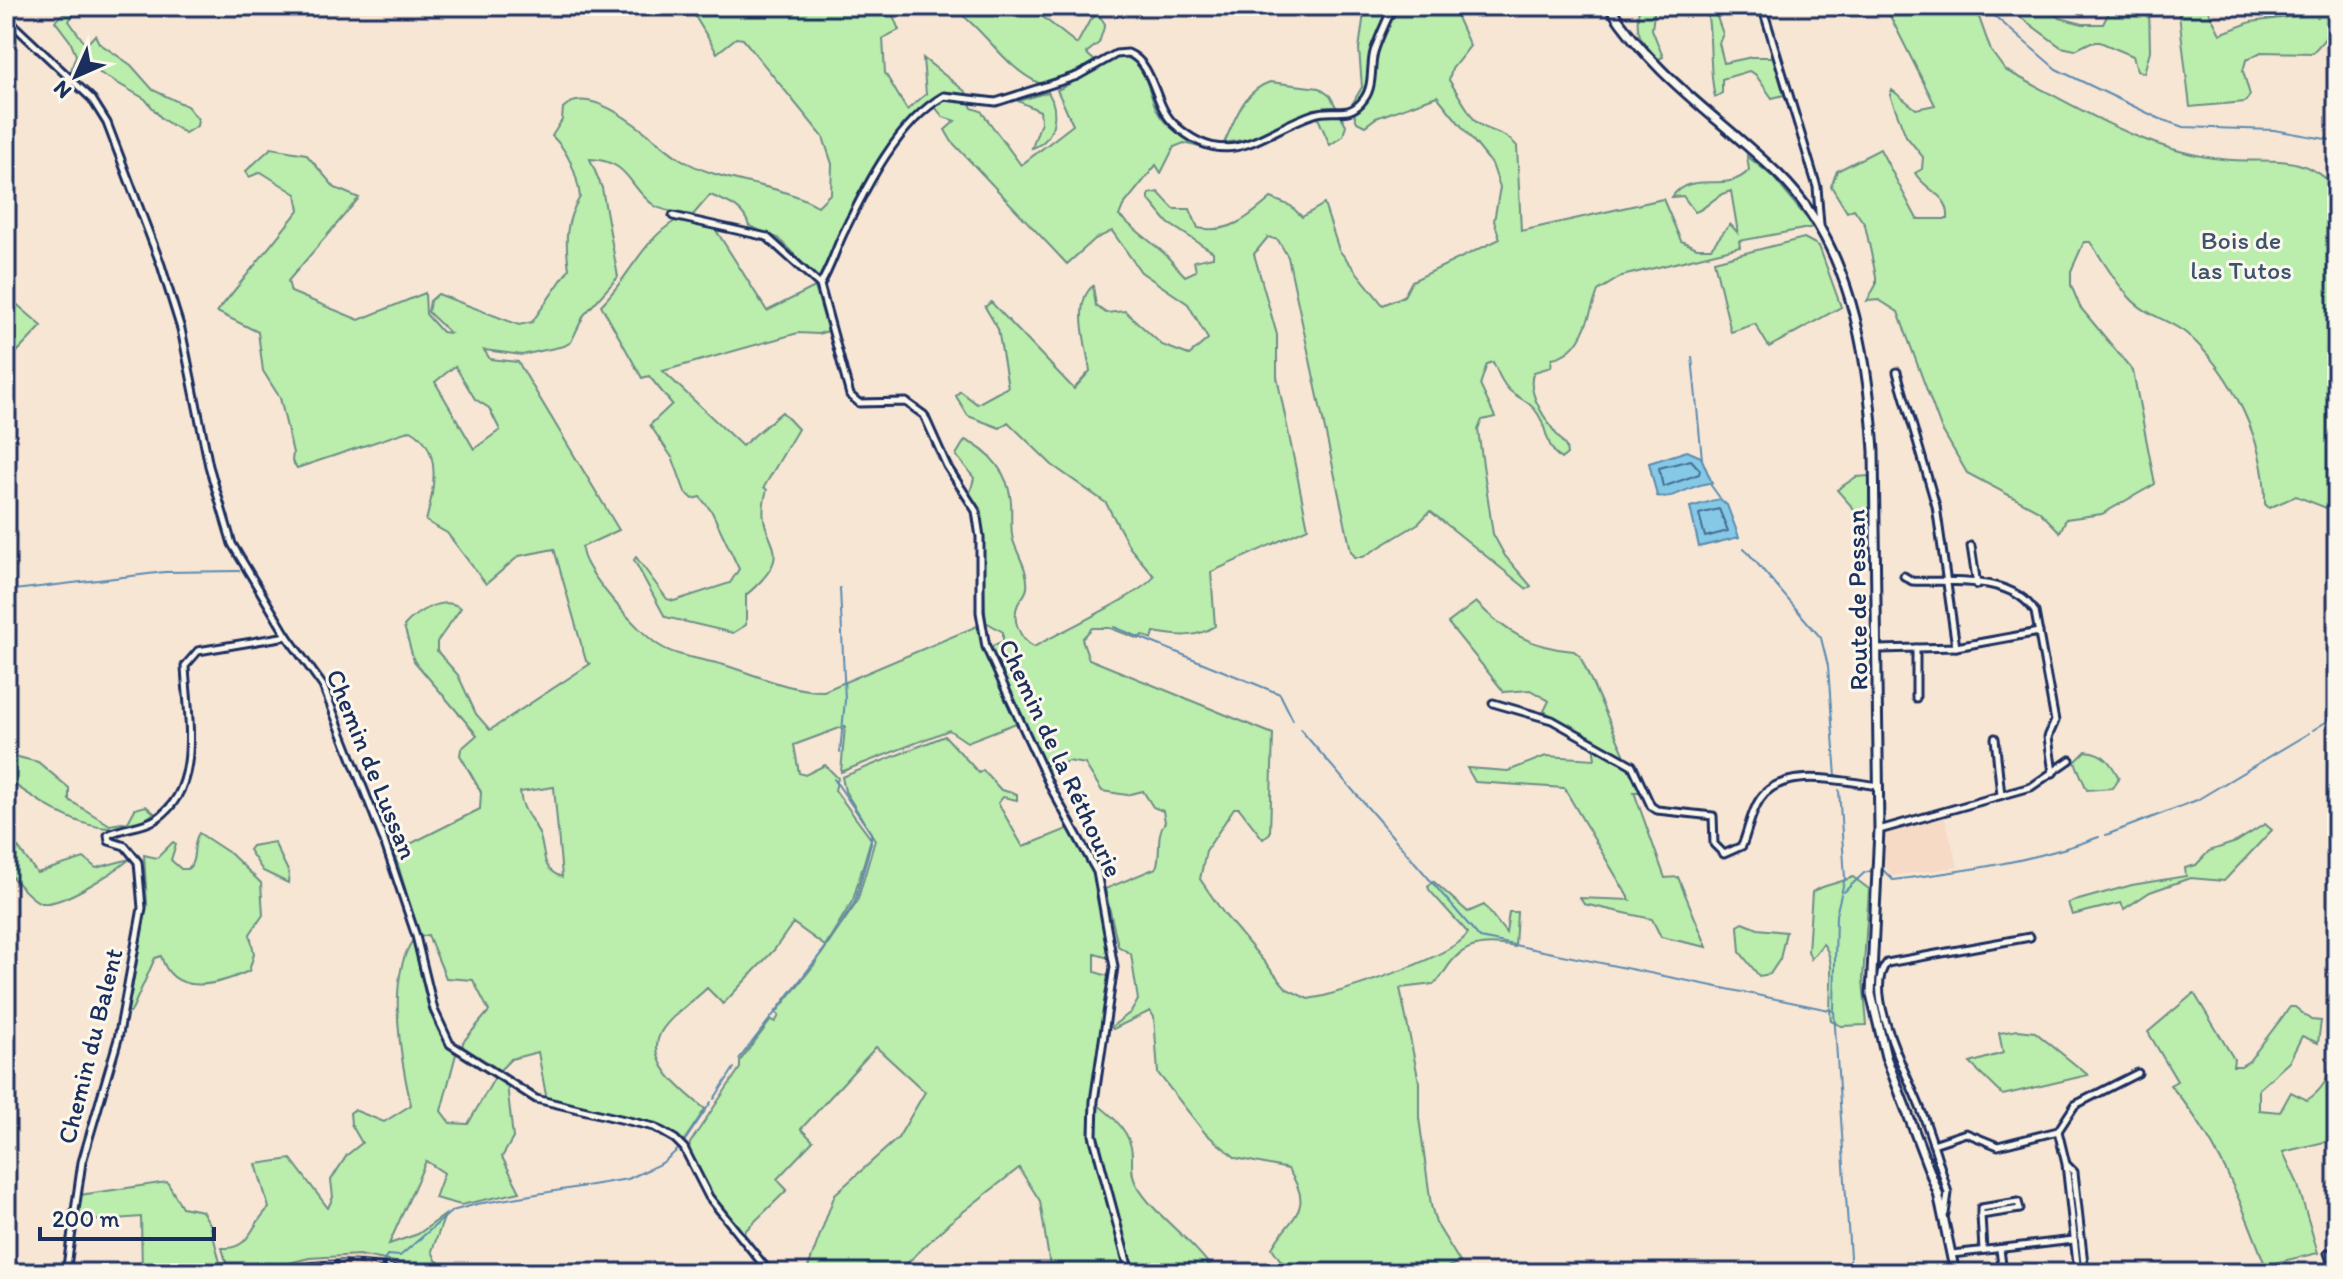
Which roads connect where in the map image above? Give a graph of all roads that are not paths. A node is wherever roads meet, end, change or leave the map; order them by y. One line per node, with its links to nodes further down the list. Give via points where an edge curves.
1 (1393, 6): 7 (street, via 1373,55 1368,94 1356,108 1342,114 1313,114 1242,146 1204,143 1173,123 1143,65 1128,53 996,102 944,96 922,112 887,156)
2 (1609, 6): 6 (main road, Route de Pessan, via 1666,77 1777,173)
3 (1762, 6): 6 (street, via 1817,187)
4 (6, 18): 14 (street, Chemin de Lussan, via 92,99 107,123 181,329 209,466 232,544)
5 (673, 216): 7 (street, via 767,237)
6 (1820, 225): 17 (main road, Route de Pessan, via 1852,311 1869,392)
7 (820, 285): 42 (street, Chemin de la Réthourie, via 850,395 866,404 906,402 924,415 947,466 976,511 986,647 1101,883 1114,967 1093,1135)
8 (1897, 372): 11 (street, via 1936,506)
9 (1971, 546): 12 (street)
10 (1904, 576): 11 (street)
11 (1947, 583): 12 (street); 15 (street)
12 (1977, 585): 13 (street, via 2008,588 2024,598 2035,612)
13 (2039, 632): 15 (street); 22 (street, via 2055,721 2048,737)
14 (287, 636): 40 (street, Chemin du Balent, via 198,651 188,659 187,760 180,796 158,818 108,835 138,862 142,908 118,1039 82,1162); 41 (street, Chemin de Lussan, via 323,686 383,838 434,1010 450,1044 536,1099 654,1127 675,1139 709,1197)
15 (1956, 647): 16 (street)
16 (1916, 648): 17 (street); 18 (street)
17 (1879, 649): 23 (main road, Route de Pessan)
18 (1916, 698)
19 (1493, 703): 23 (street, via 1552,720 1632,765 1657,810 1713,816 1714,844 1724,854 1742,846 1760,799 1774,787 1799,779)
20 (1995, 738): 24 (street)
21 (2070, 760): 22 (street)
22 (2053, 773): 24 (street, via 2031,787)
23 (1879, 786): 25 (main road, Route de Pessan)
24 (2001, 795): 25 (street)
25 (1879, 830): 29 (main road, Route de Pessan, via 1871,994 1882,1045)
26 (2030, 937): 28 (street, via 1884,967 1883,1009)
27 (2138, 1073): 30 (street, via 2075,1105)
28 (1920, 1107): 29 (street); 31 (street)
29 (1909, 1112): 33 (main road, Route de Pessan)
30 (2058, 1131): 31 (street, via 1998,1146 1966,1133); 32 (street)
31 (1933, 1144): 33 (street, via 1948,1193)
32 (2066, 1164): 35 (street); 46 (street, via 2074,1172)
33 (1945, 1214): 39 (main road, Route de Pessan)
34 (1981, 1215): 34 (street, via 2020,1209 2018,1202 1981,1208); 37 (street)
35 (2074, 1240): 36 (street); 45 (street)
36 (2000, 1249): 37 (street); 44 (street)
37 (1983, 1250): 39 (street)
38 (2328, 1253): 47 (street)
39 (1952, 1254): 43 (main road, Route de Pessan)
40 (66, 1273)
41 (770, 1273)
42 (1130, 1273)
43 (1955, 1273)
44 (2003, 1273)
45 (2078, 1273)
46 (2085, 1273)
47 (2335, 1273)

